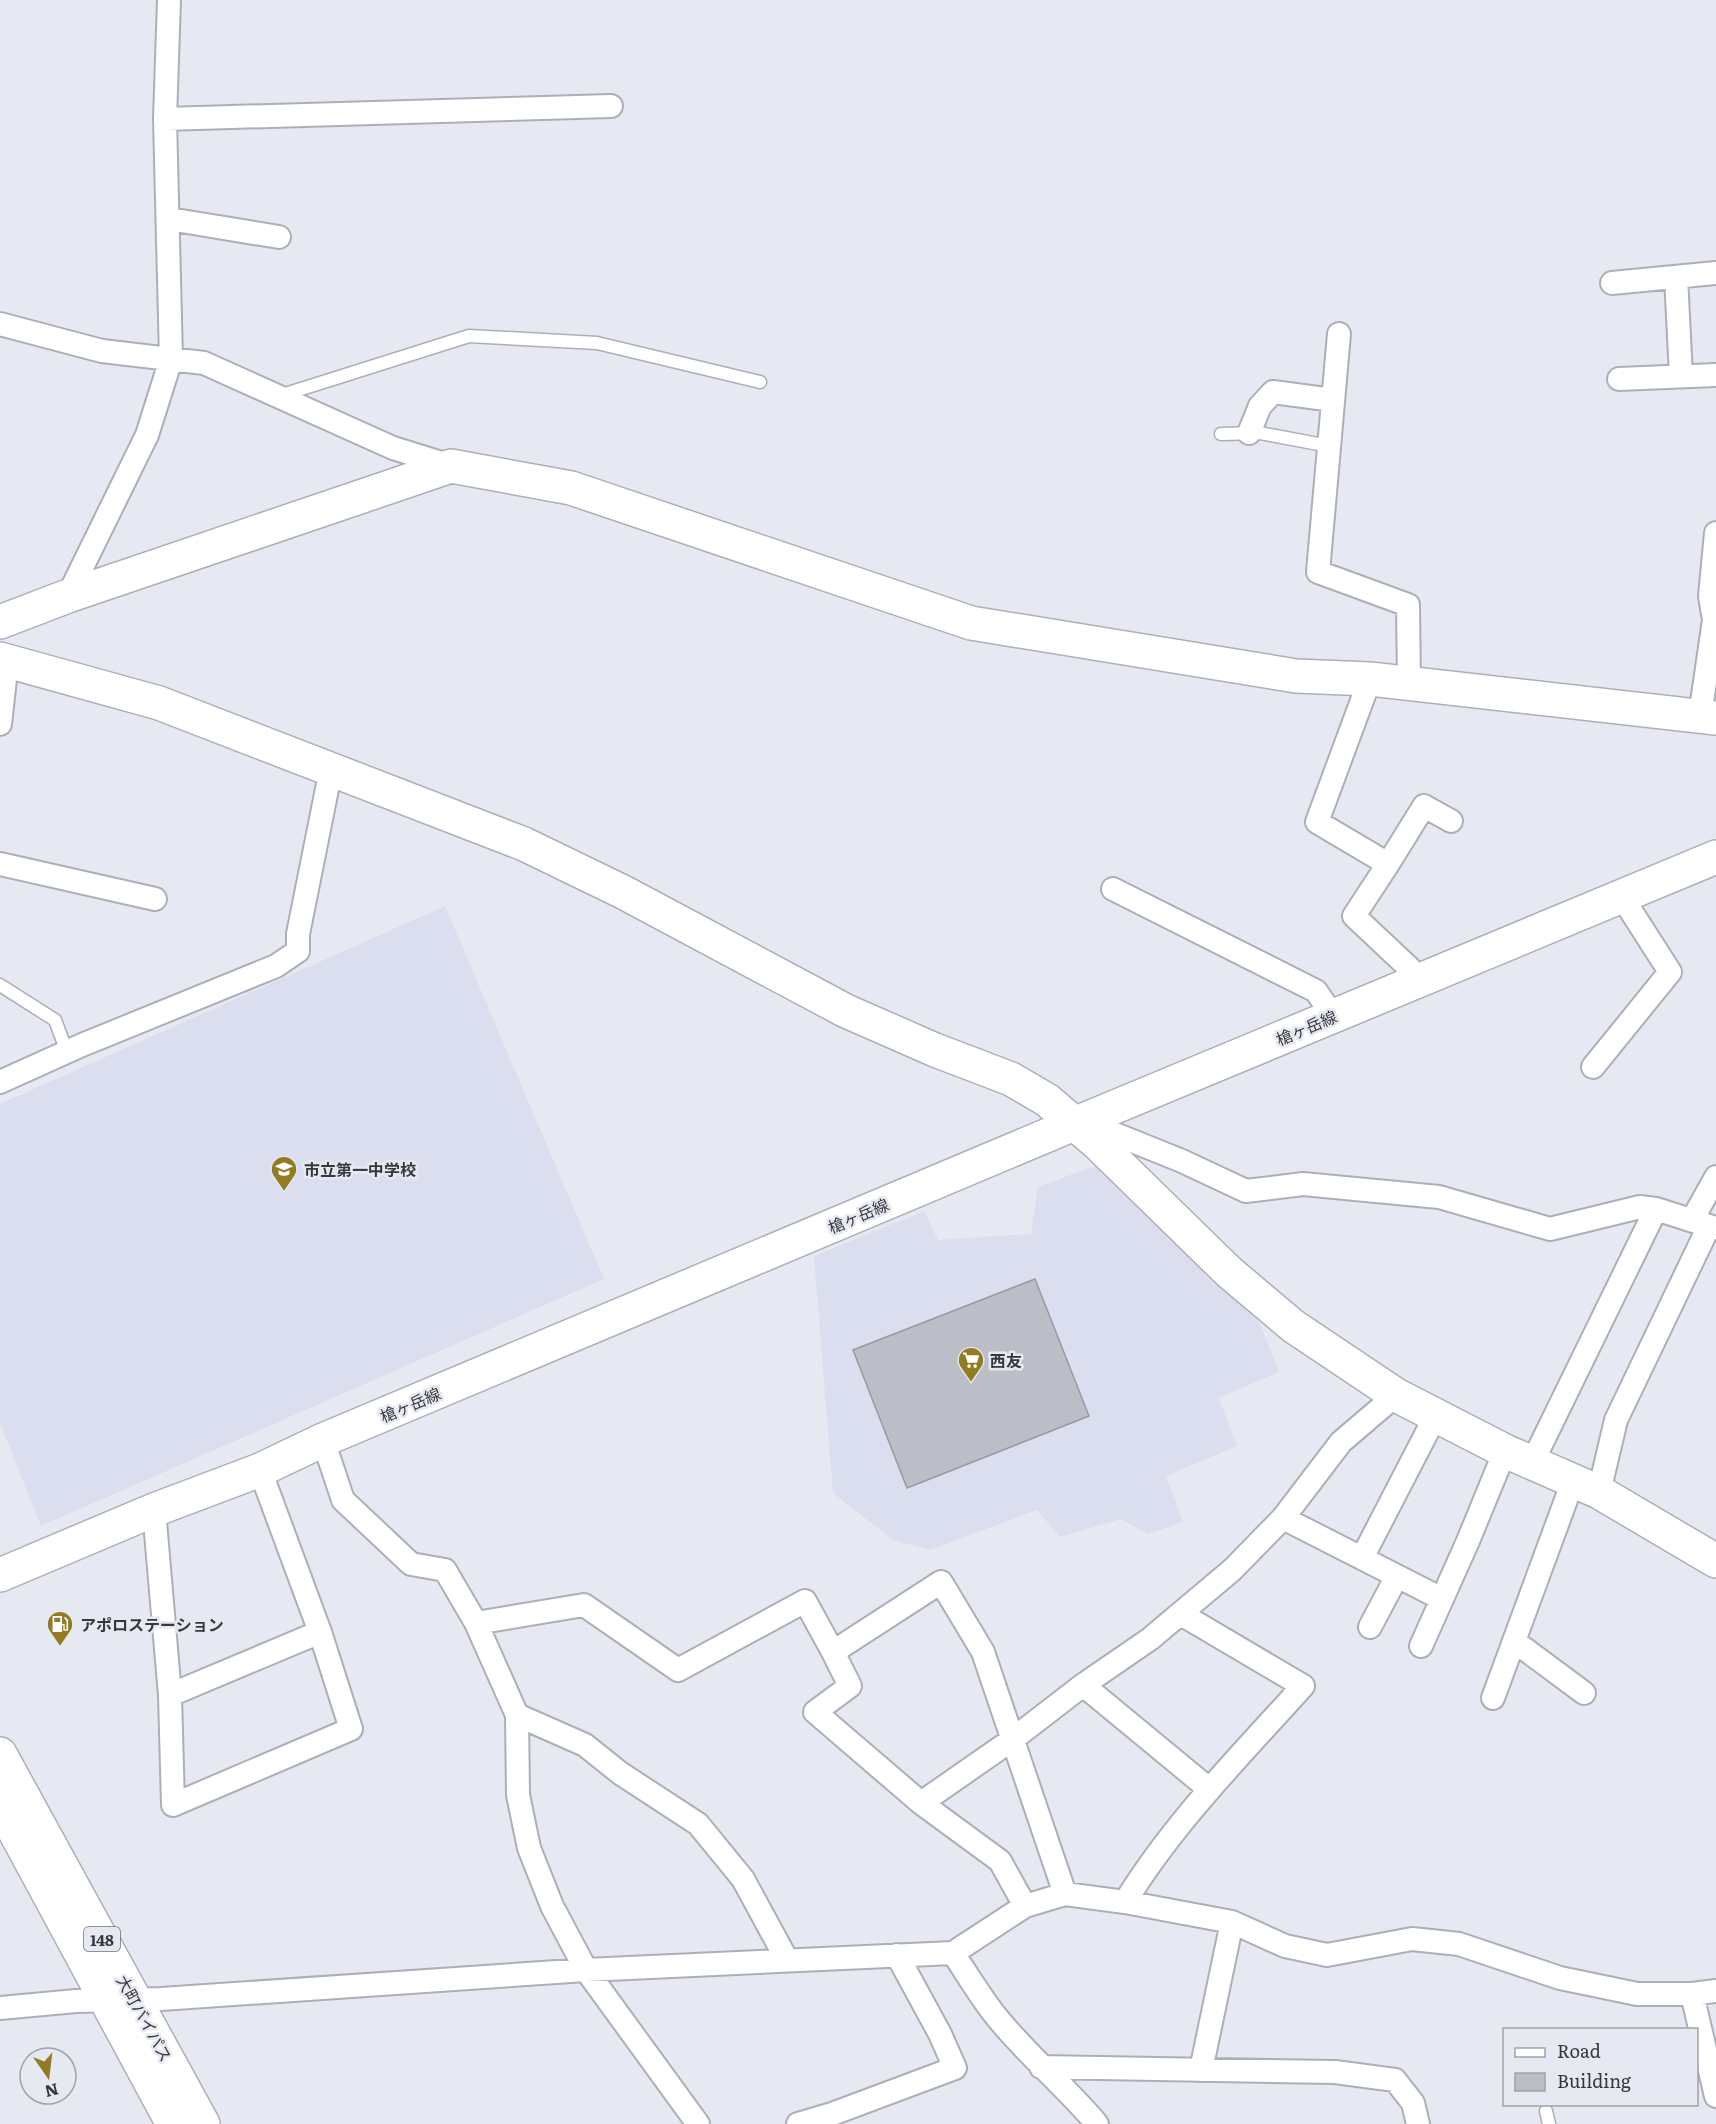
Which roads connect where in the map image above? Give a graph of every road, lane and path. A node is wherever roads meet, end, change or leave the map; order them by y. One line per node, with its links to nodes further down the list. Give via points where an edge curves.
1 (166, 1): 3 (street)
2 (611, 106): 3 (street)
3 (165, 119): 4 (street)
4 (169, 219): 5 (street); 11 (street)
5 (279, 237)
6 (1716, 273): 7 (street)
7 (1676, 277): 8 (street); 13 (street)
8 (1612, 284)
9 (0, 324): 11 (street, via 102,351)
10 (1339, 334): 17 (street)
11 (171, 359): 16 (street, via 204,363); 23 (street, via 147,435)
12 (1716, 375): 13 (street)
13 (1681, 376): 14 (street)
14 (1619, 379)
15 (760, 382): 16 (lane, via 597,342 469,336)
16 (278, 396): 21 (street, via 393,448)
17 (1333, 400): 18 (street, via 1273,392 1260,406); 20 (street)
18 (1249, 433): 19 (lane); 20 (lane)
19 (1221, 434)
20 (1329, 446): 27 (street, via 1318,572 1408,605)
21 (451, 466): 23 (main road); 26 (main road, via 571,488 971,623 1296,676)
22 (1716, 533): 28 (street, via 1710,596 1714,621)
23 (68, 596): 24 (main road)
24 (0, 622)
25 (4, 660): 29 (street); 30 (main road, via 159,703)
26 (1370, 679): 27 (main road); 34 (street, via 1317,822)
27 (1409, 683): 28 (main road)
28 (1708, 717)
29 (0, 724)
30 (331, 769): 41 (street, via 298,934 298,951 276,966); 44 (main road, via 525,844 846,1011 1011,1079 1047,1100)
31 (1451, 821): 34 (street, via 1424,806)
32 (1716, 857): 36 (main road, 槍ヶ岳線)
33 (0, 864): 37 (street)
34 (1388, 864): 38 (street, via 1354,916)
35 (1113, 889): 40 (street, via 1316,991)
36 (1622, 897): 38 (main road, 槍ヶ岳線); 42 (street, via 1670,972)
37 (155, 899)
38 (1422, 979): 40 (main road, 槍ヶ岳線)
39 (0, 985): 41 (lane, via 55,1020)
40 (1333, 1016): 44 (main road, 槍ヶ岳線)
41 (67, 1052): 43 (street)
42 (1593, 1067)
43 (0, 1082)
44 (1074, 1124): 46 (street, via 1115,1134 1246,1191 1303,1184 1439,1197 1550,1229 1640,1207); 48 (main road, via 1229,1272 1293,1326); 50 (main road, 槍ヶ岳線)
45 (1716, 1177): 47 (street)
46 (1656, 1209): 47 (street); 51 (street)
47 (1706, 1225): 53 (street)
48 (1396, 1395): 49 (main road); 55 (street, via 1341,1442)
49 (1436, 1415): 51 (main road); 56 (street)
50 (323, 1440): 52 (main road, 槍ヶ岳線); 62 (street, via 343,1500 411,1564 446,1570)
51 (1519, 1457): 53 (main road); 60 (street)
52 (260, 1470): 54 (main road, 槍ヶ岳線); 64 (street)
53 (1586, 1487): 57 (main road); 65 (street)
54 (154, 1510): 58 (main road, 槍ヶ岳線); 70 (street)
55 (1283, 1518): 56 (street); 61 (street)
56 (1362, 1558): 59 (street)
57 (1716, 1562)
58 (0, 1575)
59 (1397, 1576): 60 (street); 63 (street)
60 (1442, 1599): 66 (street)
61 (1181, 1614): 68 (street); 75 (street, via 1304,1686)
62 (476, 1623): 67 (street, via 584,1605 678,1670 805,1601); 72 (street)
63 (1370, 1627)
64 (320, 1632): 70 (street); 70 (street, via 351,1729 173,1805)
65 (1514, 1641): 69 (street); 71 (street)
66 (1421, 1646)
67 (833, 1652): 73 (street, via 941,1582 983,1652); 76 (street, via 850,1686 815,1712)
68 (1083, 1685): 73 (street); 75 (street)
69 (1584, 1694)
70 (170, 1695)
71 (1493, 1698)
72 (517, 1715): 84 (street, via 585,1745 698,1824 743,1879); 85 (street, via 518,1795 528,1848 552,1906)
73 (1013, 1739): 76 (street); 78 (street)
74 (0, 1754): 88 (main road, 大町バイパス / 148)
75 (1209, 1789): 79 (street)
76 (921, 1803): 80 (street, via 1000,1861)
77 (0, 1804): 88 (main road, 大町バイパス / 148)
78 (1065, 1894): 79 (street); 80 (street)
79 (1125, 1902): 81 (street)
80 (1025, 1906): 82 (street)
81 (1232, 1922): 87 (street, via 1285,1946 1327,1955 1412,1939 1459,1944 1571,1980 1637,1994); 91 (street)
82 (952, 1953): 83 (street); 90 (street, via 995,2015)
83 (897, 1955): 84 (street); 97 (street, via 955,2068)
84 (787, 1960): 85 (street)
85 (586, 1970): 88 (street); 96 (street)
86 (1716, 1991): 87 (street)
87 (1692, 1994): 92 (street)
88 (120, 2000): 89 (street); 94 (main road, 大町バイパス / 148); 95 (main road, 大町バイパス / 148)
89 (0, 2008)
90 (1041, 2067): 91 (street); 98 (street)
91 (1201, 2070): 99 (street, via 1335,2072 1395,2079 1413,2103)
92 (1716, 2096)
93 (1546, 2110): 100 (lane)
94 (173, 2124)
95 (203, 2124)
96 (698, 2124)
97 (798, 2124)
98 (1097, 2124)
99 (1418, 2124)
100 (1549, 2124)

